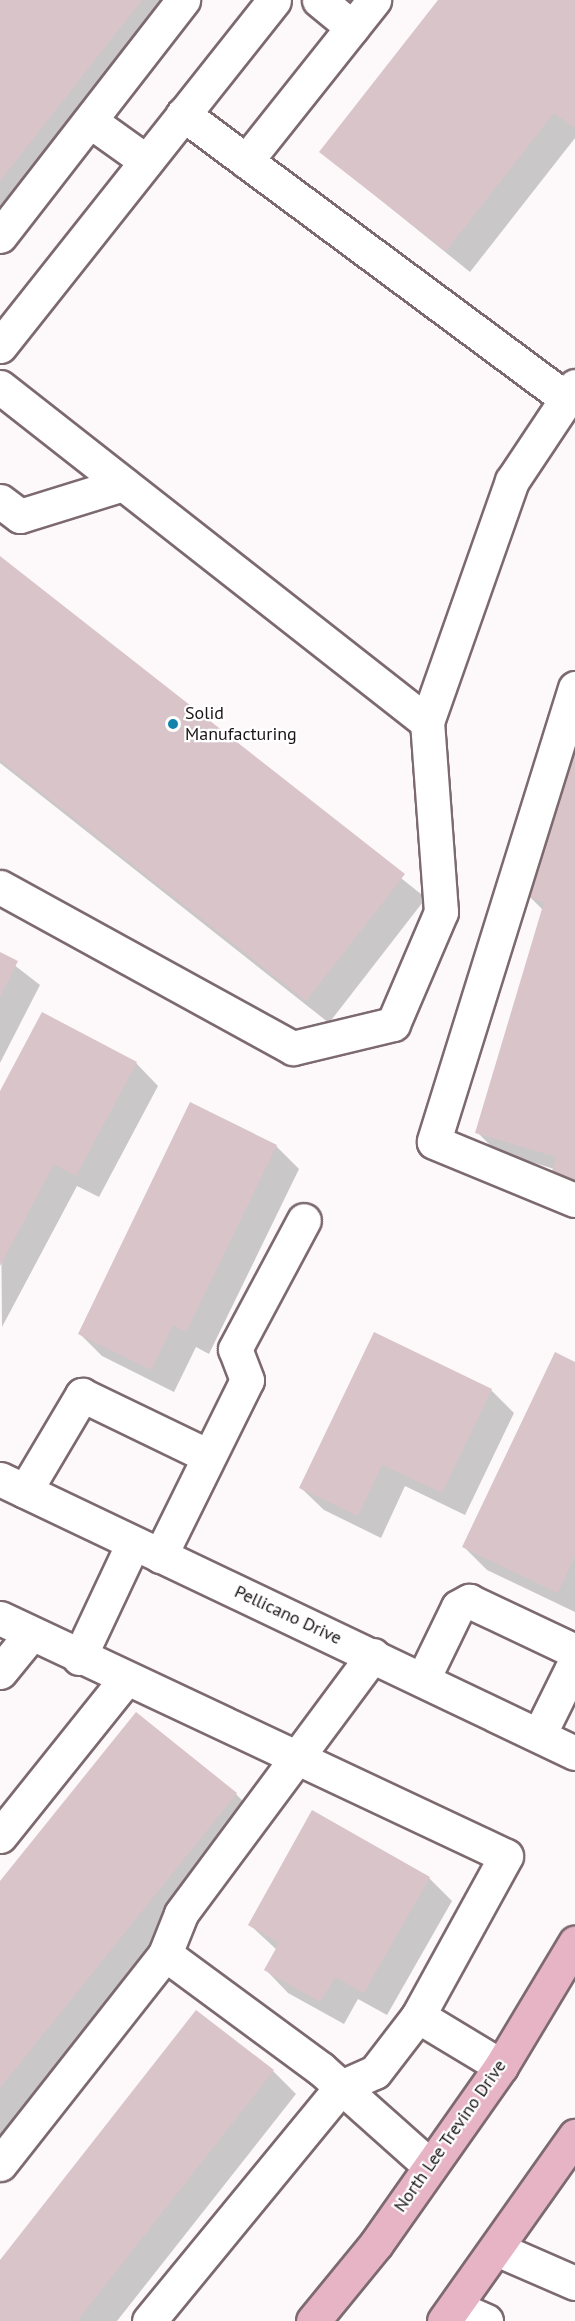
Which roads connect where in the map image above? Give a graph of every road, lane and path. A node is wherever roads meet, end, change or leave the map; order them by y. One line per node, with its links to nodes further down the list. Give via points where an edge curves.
1 (183, 0): 7 (street)
2 (274, 0): 6 (street)
3 (319, 0): 5 (street)
4 (374, 0): 5 (street)
5 (352, 27): 9 (street)
6 (183, 114): 8 (street); 9 (street)
7 (90, 121): 8 (street); 10 (street)
8 (146, 161): 11 (street)
9 (246, 161): 13 (street)
10 (0, 236)
11 (0, 345)
12 (0, 387): 14 (street)
13 (572, 393): 17 (street, via 512,481)
14 (123, 484): 15 (street, via 20,516); 17 (street)
15 (0, 501)
16 (575, 688): 19 (street, via 434,1142)
17 (427, 722): 18 (street, via 441,912 393,1024 293,1048)
18 (0, 887)
19 (575, 1200)
20 (304, 1220): 21 (street, via 235,1349 247,1380)
21 (208, 1456): 22 (street, via 82,1395); 23 (street)
22 (12, 1485): 23 (street, Pellicano Drive)
23 (146, 1550): 27 (street, Pellicano Drive); 28 (street)
24 (0, 1618): 25 (street)
25 (31, 1634): 28 (street); 30 (street)
26 (575, 1652): 31 (street, via 469,1601 458,1607)
27 (373, 1655): 31 (street, Pellicano Drive); 35 (street)
28 (79, 1658): 32 (street)
29 (575, 1662): 33 (street)
30 (0, 1672)
31 (423, 1679): 33 (street, Pellicano Drive)
32 (124, 1680): 35 (street); 36 (street)
33 (539, 1736): 34 (street, Pellicano Drive)
34 (575, 1753)
35 (296, 1758): 38 (street, via 182,1914); 39 (street, via 506,1856)
36 (0, 1836)
37 (575, 1943): 40 (main road, North Lee Trevino Drive)
38 (165, 1954): 41 (street); 43 (street)
39 (418, 2016): 40 (street); 41 (street, via 375,2072)
40 (501, 2066): 44 (main road, North Lee Trevino Drive)
41 (341, 2087): 44 (street); 48 (street)
42 (570, 2155): 45 (main road)
43 (0, 2164)
44 (430, 2166): 49 (main road, North Lee Trevino Drive)
45 (499, 2250): 46 (street); 47 (main road)
46 (575, 2283)
47 (449, 2314): 50 (street)
48 (149, 2321)
49 (313, 2321)
50 (486, 2321)

